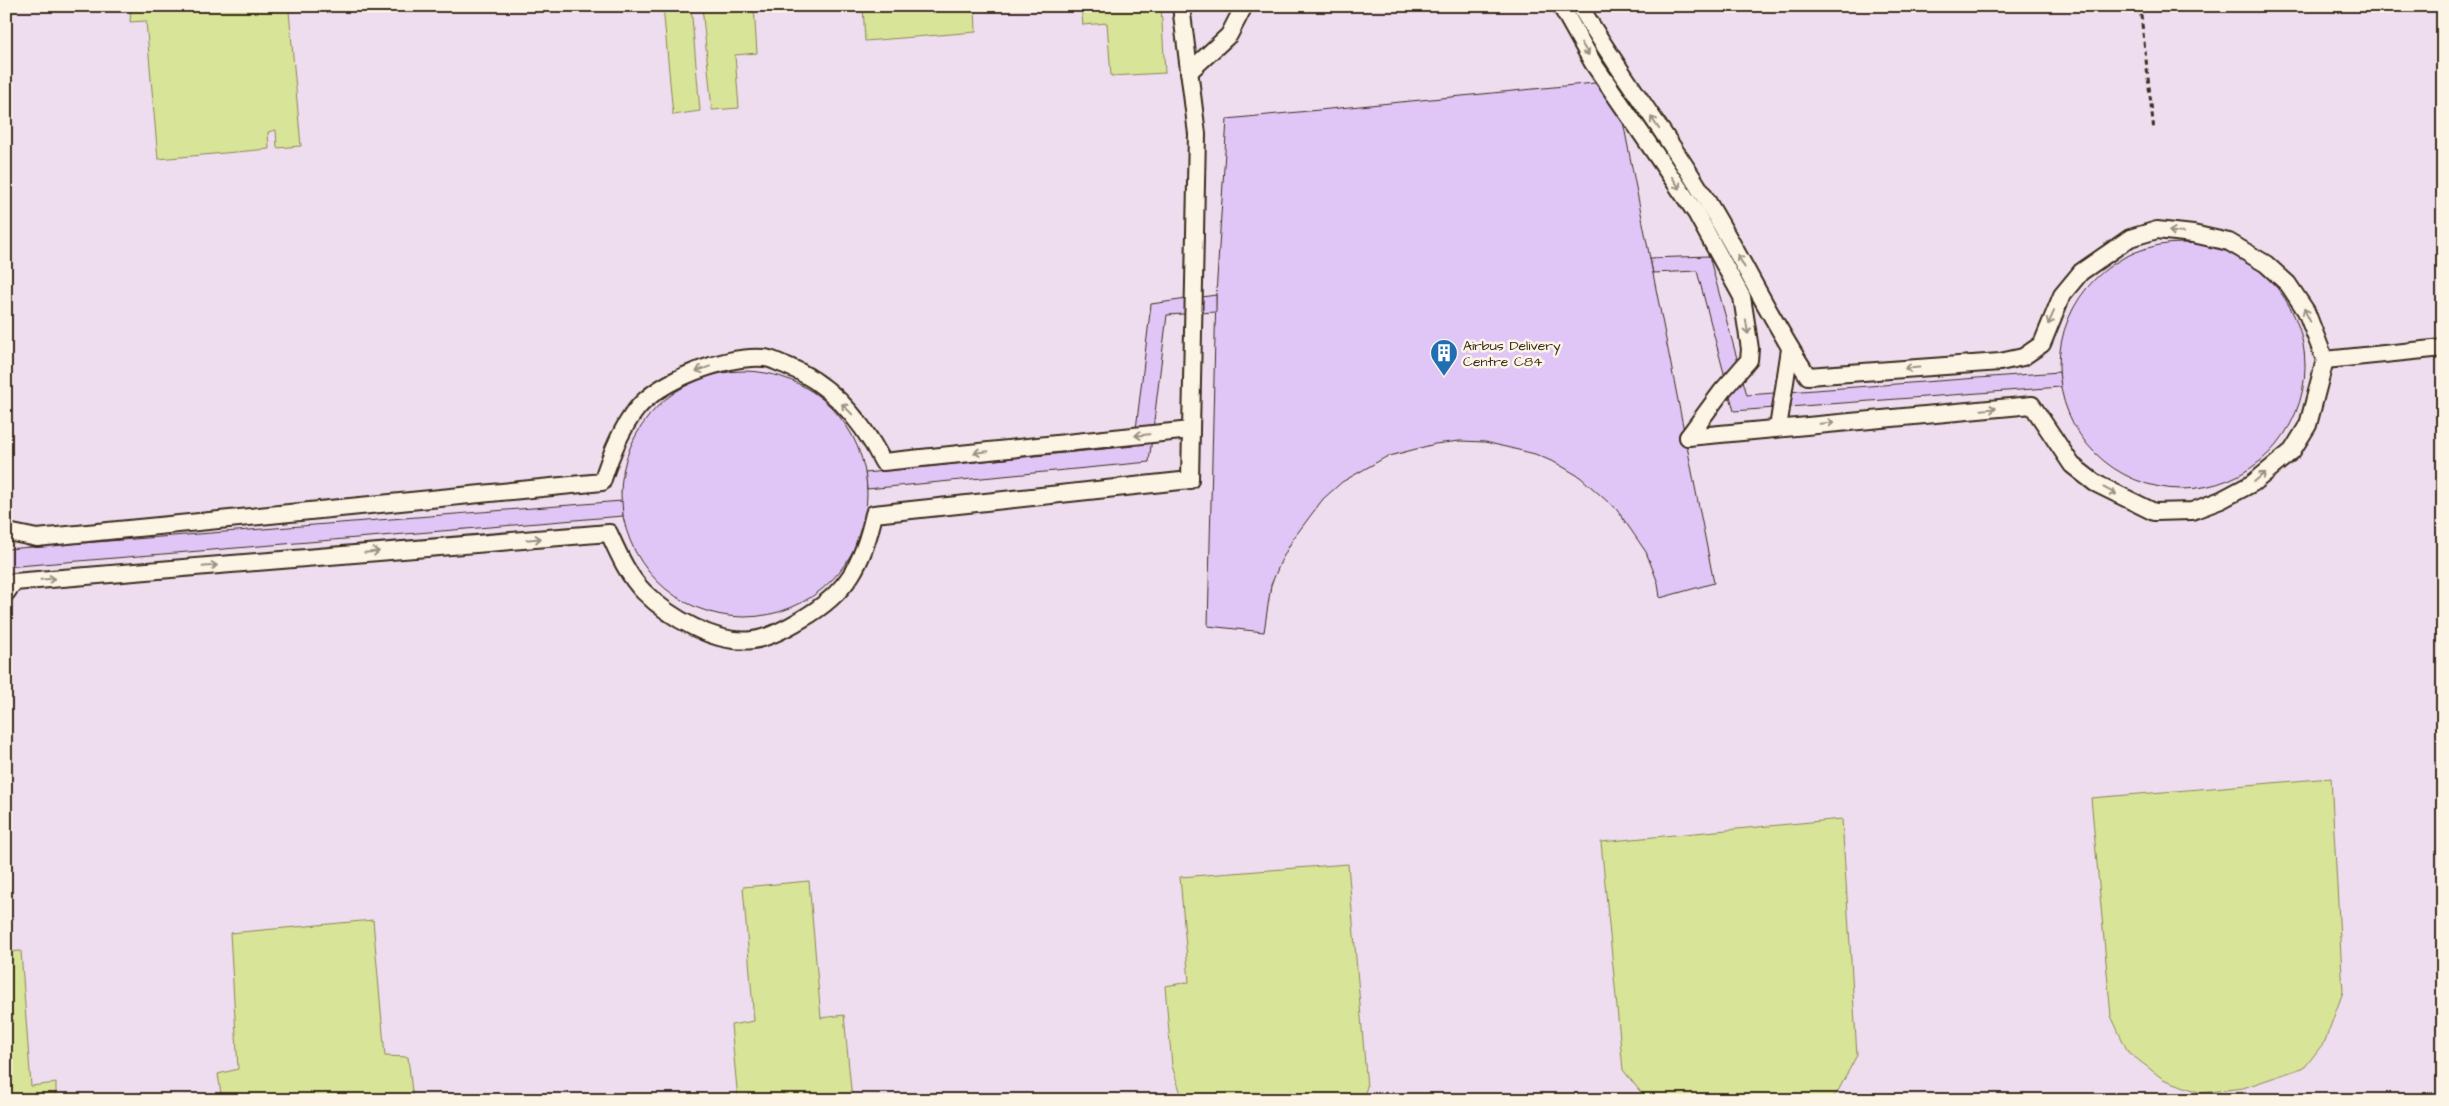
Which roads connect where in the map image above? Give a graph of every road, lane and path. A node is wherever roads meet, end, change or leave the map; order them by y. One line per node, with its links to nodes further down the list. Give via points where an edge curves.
1 (1181, 6): 6 (lane)
2 (1244, 6): 6 (lane, via 1229,36)
3 (1560, 6): 11 (lane, one-way to 11, via 1593,63 1696,213 1742,297 1749,360 1688,437)
4 (1580, 6): 9 (lane, one-way to 4, via 1699,188 1601,43)
5 (2140, 6): 7 (path)
6 (1189, 72): 12 (lane, via 1197,134)
7 (2154, 131)
8 (2443, 348): 10 (lane)
9 (1790, 349): 10 (lane, one-way to 9, via 2306,311 2288,284 2266,264 2229,242 2157,230 2130,238 2081,272 2062,295 2042,344 2023,357 2000,362 1808,376); 11 (lane)
10 (2325, 360): 11 (lane, one-way to 10, via 2032,405 2072,465 2095,483 2154,512 2192,511 2253,483 2292,451 2308,425)
11 (1778, 428)
12 (1191, 430): 13 (lane, one-way to 13, via 883,462 854,415 823,386 801,372 765,358 726,360 688,374 655,393 637,409 610,456 602,482 37,538); 14 (lane, one-way to 12, via 14,582 608,533 643,592 680,620 717,637 752,640 784,629 820,609 848,582 867,546 874,514 1190,480)
13 (6, 530)
14 (6, 593)

